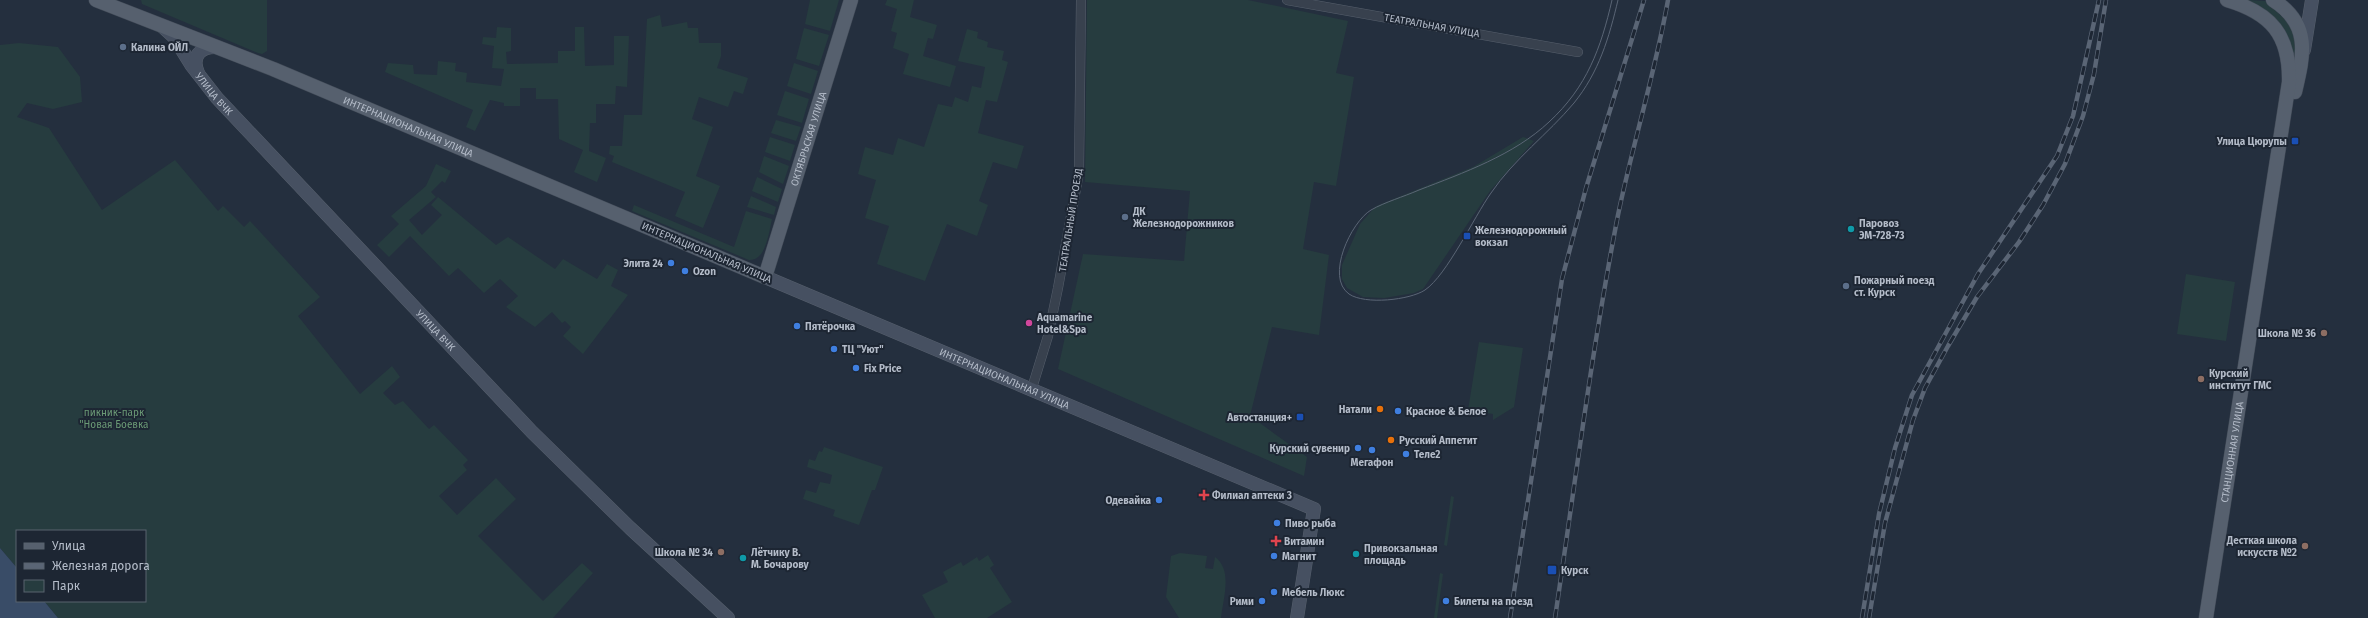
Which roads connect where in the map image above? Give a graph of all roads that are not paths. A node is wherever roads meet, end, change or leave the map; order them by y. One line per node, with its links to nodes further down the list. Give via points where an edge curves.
1 (96, 0): 8 (main road, ИНТЕРНАЦИОНАЛЬНАЯ УЛИЦА)
2 (851, 0): 14 (main road, ОКТЯБРЬСКАЯ УЛИЦА)
3 (1081, 0): 15 (street, ТЕАТРАЛЬНЫЙ ПРОЕЗД, via 1079,172 1057,295)
4 (1287, 0): 10 (street, ТЕАТРАЛЬНАЯ УЛИЦА)
5 (2227, 0): 13 (main road, СТАНЦИОННАЯ УЛИЦА, via 2252,9 2262,16 2272,24 2284,42 2289,68)
6 (2273, 0): 11 (main road, СТАНЦИОННАЯ УЛИЦА, via 2285,9 2296,23 2302,36)
7 (2312, 0): 11 (main road, СТАНЦИОННАЯ УЛИЦА)
8 (161, 25): 9 (main road, ИНТЕРНАЦИОНАЛЬНАЯ УЛИЦА); 12 (main road, УЛИЦА ВЧК, via 174,37)
9 (217, 47): 12 (main road, via 205,48 198,53 196,63); 14 (main road, ИНТЕРНАЦИОНАЛЬНАЯ УЛИЦА)
10 (1578, 52)
11 (2304, 56): 13 (main road, СТАНЦИОННАЯ УЛИЦА)
12 (201, 79): 16 (main road, УЛИЦА ВЧК, via 532,432 630,528)
13 (2284, 120): 18 (main road, СТАНЦИОННАЯ УЛИЦА)
14 (765, 276): 15 (main road, ИНТЕРНАЦИОНАЛЬНАЯ УЛИЦА)
15 (1032, 388): 17 (main road, ИНТЕРНАЦИОНАЛЬНАЯ УЛИЦА, via 1314,509)
16 (728, 618)
17 (1297, 618)
18 (2206, 618)

